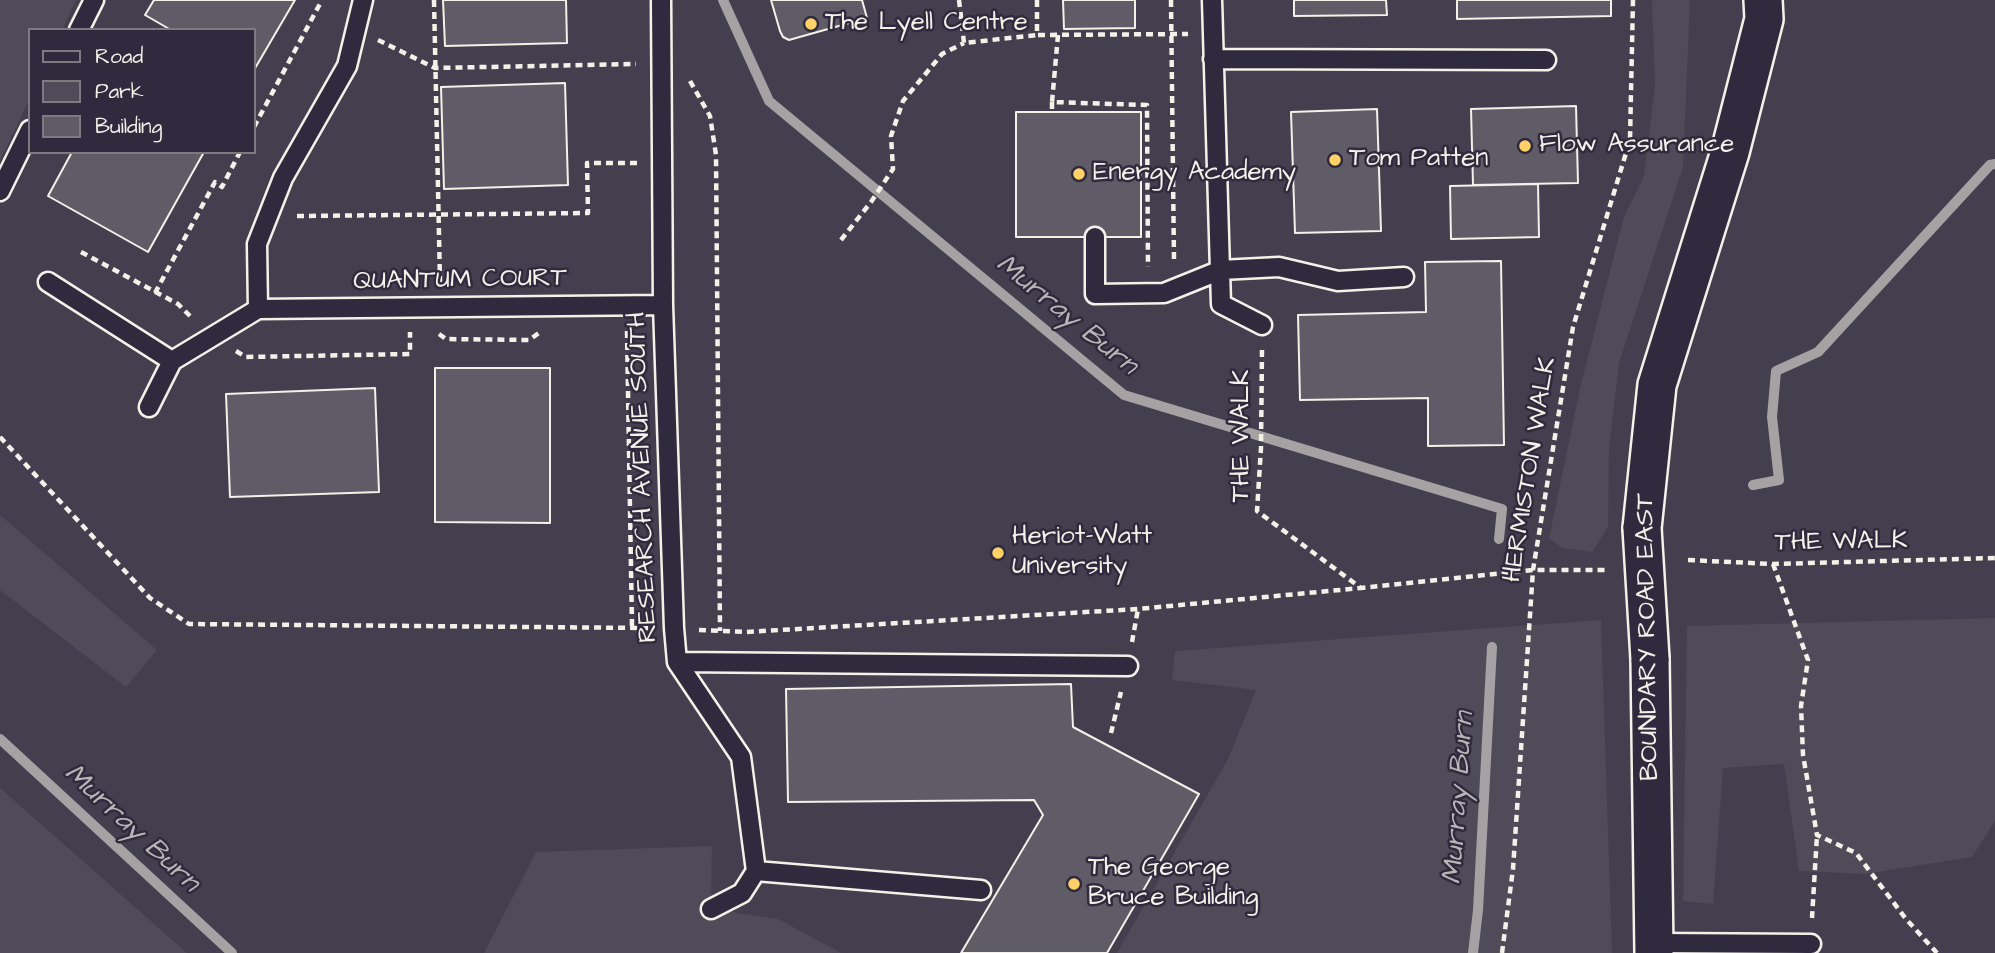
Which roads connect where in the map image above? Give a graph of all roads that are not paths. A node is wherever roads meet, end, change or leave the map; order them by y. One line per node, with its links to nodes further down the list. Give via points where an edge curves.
1 (94, 0): 6 (lane)
2 (363, 0): 16 (lane, via 347,66 282,178 257,244)
3 (661, 0): 15 (lane, RESEARCH AVENUE SOUTH)
4 (1212, 0): 7 (lane)
5 (1763, 0): 26 (street, BOUNDARY ROAD EAST, bridge, via 1764,19 1730,152 1657,386 1642,528 1650,659)
6 (80, 28)
7 (1213, 59): 8 (lane); 12 (lane)
8 (1546, 60)
9 (28, 134): 10 (lane)
10 (0, 191)
11 (1095, 237): 12 (lane, via 1095,294 1164,293)
12 (1221, 270): 13 (lane, via 1279,267 1338,281); 17 (lane, via 1222,303)
13 (1404, 277)
14 (48, 282): 18 (lane)
15 (663, 305): 16 (lane, QUANTUM COURT); 20 (lane, RESEARCH AVENUE SOUTH)
16 (258, 309): 18 (lane)
17 (1262, 325)
18 (173, 361): 19 (lane)
19 (149, 407)
20 (677, 662): 21 (lane); 22 (lane, RESEARCH AVENUE SOUTH, via 741,757)
21 (1128, 666)
22 (756, 871): 23 (lane); 24 (lane, via 741,893)
23 (981, 891)
24 (711, 909)
25 (1811, 944): 26 (lane)
26 (1654, 948)

